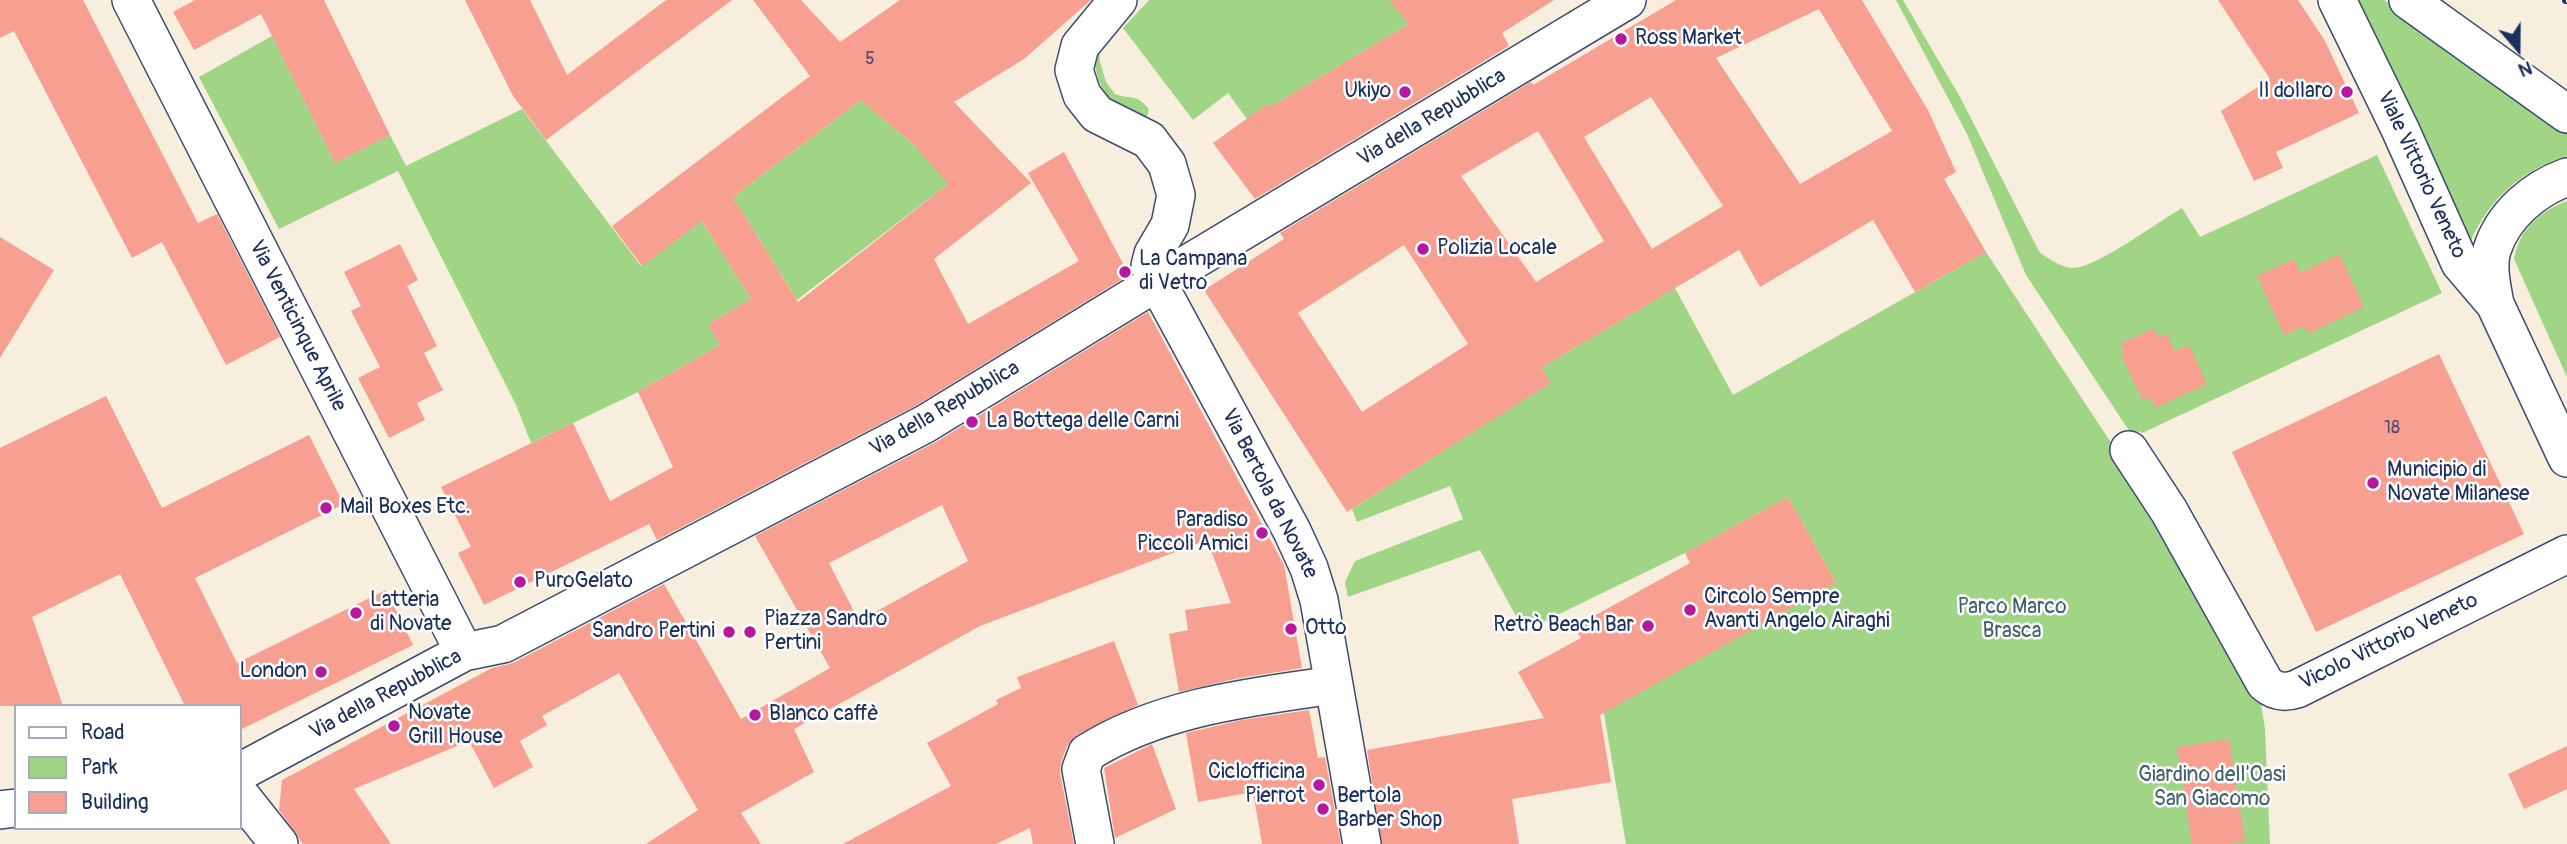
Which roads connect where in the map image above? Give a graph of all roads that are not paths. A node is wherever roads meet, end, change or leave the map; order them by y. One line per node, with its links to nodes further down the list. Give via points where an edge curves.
1 (131, 0): 13 (street, Via Venticinque Aprile)
2 (1118, 0): 8 (street, via 1080,46 1074,70 1082,94 1097,114 1149,139 1167,164 1176,195 1170,225 1150,266)
3 (1627, 0): 8 (street, Via della Repubblica)
4 (2337, 0): 9 (street, Viale Vittorio Veneto, via 2460,262)
5 (2408, 0): 6 (street)
6 (2567, 114)
7 (2567, 177): 9 (street, via 2526,200 2500,233 2490,269)
8 (1157, 282): 13 (street, Via della Repubblica, via 925,424 503,644); 14 (street, Via Bertola da Novate, via 1310,568)
9 (2495, 304): 11 (street, Viale Vittorio Veneto)
10 (2129, 450): 12 (street, Vicolo Vittorio Veneto, via 2169,511 2265,683 2275,691 2297,689)
11 (2567, 458)
12 (2567, 554)
13 (464, 652): 15 (street, Via della Repubblica)
14 (1334, 685): 18 (street, via 1178,712 1087,753 1081,769); 19 (street, Via Bertola da Novate)
15 (242, 771)
16 (242, 798): 17 (street)
17 (279, 844)
18 (1095, 844)
19 (1362, 844)

